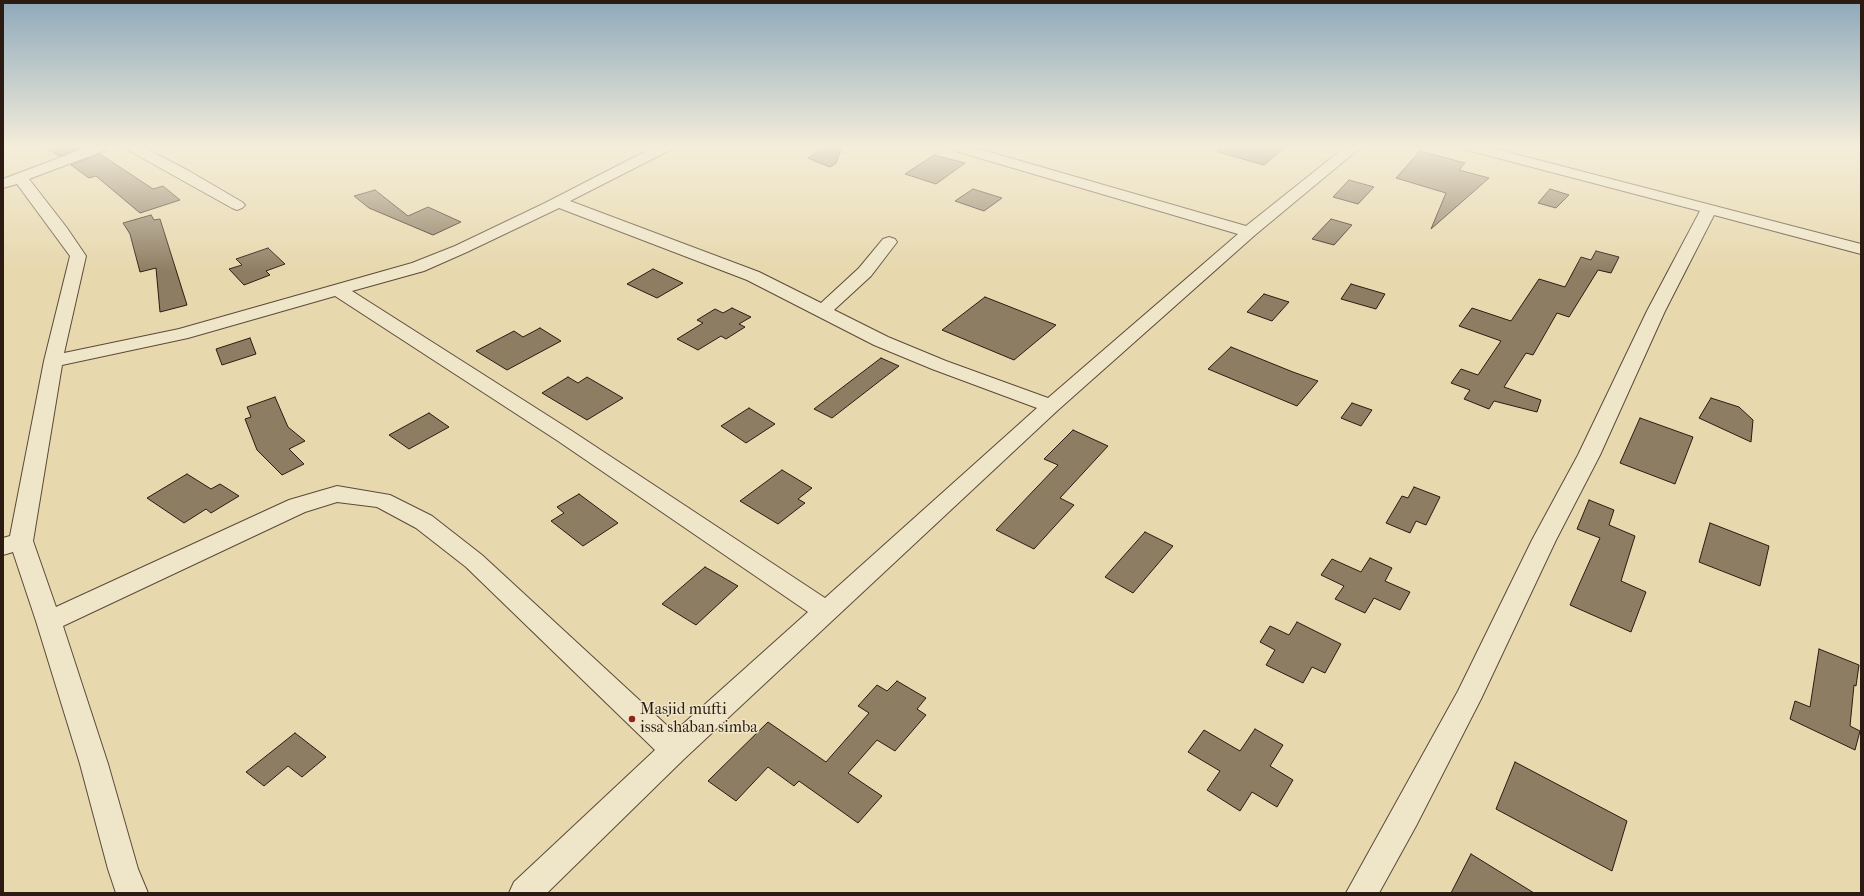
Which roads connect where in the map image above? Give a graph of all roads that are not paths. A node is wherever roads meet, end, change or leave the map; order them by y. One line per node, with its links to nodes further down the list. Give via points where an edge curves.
1 (20, 189): 15 (street, via 61,231 78,256)
2 (208, 189): 8 (street)
3 (584, 189): 7 (street)
4 (1102, 189): 10 (street)
5 (1303, 189): 10 (street)
6 (1632, 189): 9 (street)
7 (558, 202): 13 (street, via 418,267); 14 (street, via 753,276)
8 (237, 205)
9 (1709, 209): 12 (street); 23 (street, via 1656,311 1589,455 1544,540 1468,699)
10 (1250, 232): 16 (street)
11 (889, 242): 14 (street, via 865,272)
12 (1861, 249)
13 (338, 290): 15 (street, via 182,334); 18 (street, via 565,436)
14 (822, 311): 16 (street, via 881,341)
15 (53, 361): 17 (street)
16 (1051, 406): 18 (street)
17 (12, 544): 19 (street)
18 (827, 612): 20 (street)
19 (49, 621): 20 (street, via 297,506 337,494 382,500 424,522 474,561); 21 (street, via 94,764 122,869)
20 (674, 750): 22 (street)
21 (132, 893)
22 (525, 893)
23 (1362, 893)

